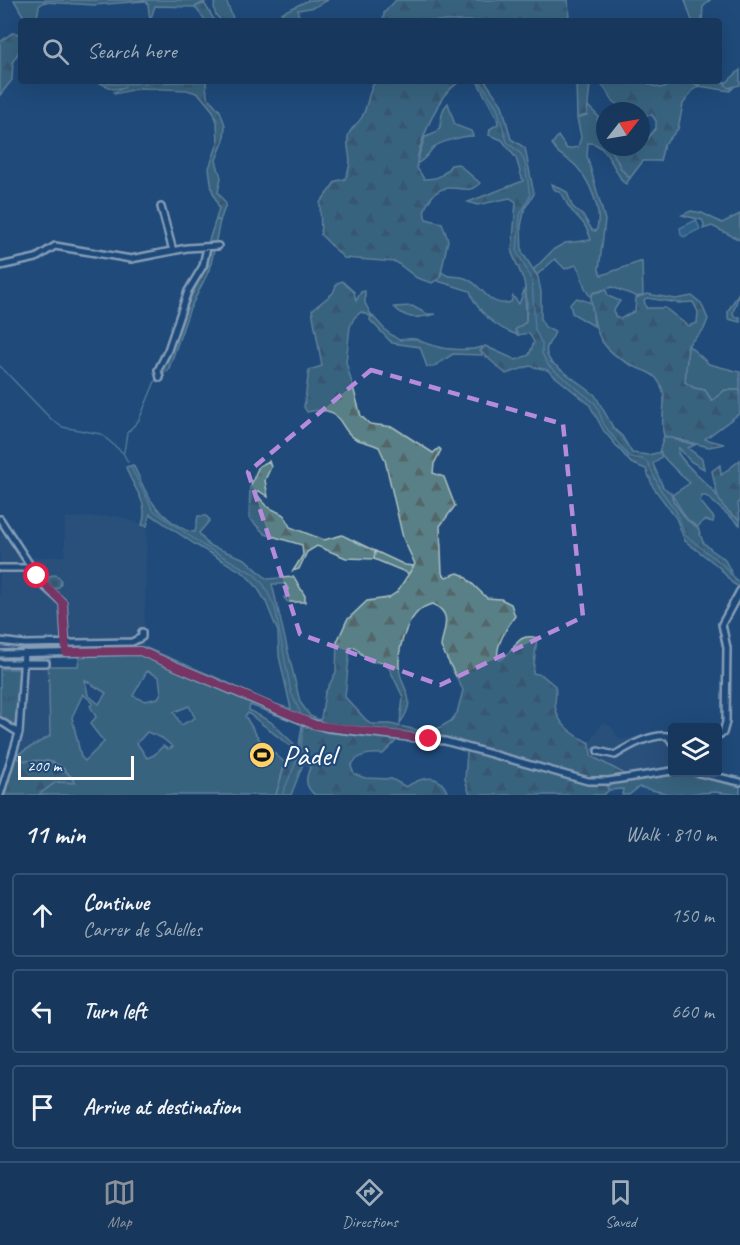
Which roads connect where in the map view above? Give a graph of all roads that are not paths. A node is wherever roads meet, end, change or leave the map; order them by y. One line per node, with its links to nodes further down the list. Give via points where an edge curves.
1 (160, 207): 4 (street)
2 (218, 246): 3 (street)
3 (207, 247): 4 (street); 6 (street, via 203,266 188,291 158,370)
4 (173, 251): 5 (street, via 119,259 54,246 36,258)
5 (0, 266)
6 (160, 378)
7 (0, 519): 9 (street)
8 (0, 568): 9 (street)
9 (32, 568): 13 (street, via 43,585 63,603)
10 (740, 591): 21 (street, via 722,624 727,648 726,722)
11 (142, 632): 13 (street, via 136,642)
12 (0, 641): 13 (street)
13 (65, 643): 14 (street)
14 (66, 652): 15 (street); 26 (street, via 140,651 315,725 445,741 588,781)
15 (24, 653): 16 (street); 17 (street)
16 (0, 654)
17 (23, 662): 18 (street); 19 (street); 22 (street)
18 (0, 663)
19 (46, 663)
20 (0, 722): 22 (street)
21 (722, 733)
22 (19, 734): 27 (street)
23 (668, 736): 24 (street, via 630,746 615,756)
24 (598, 751)
25 (0, 772): 27 (street)
26 (668, 772)
27 (8, 773): 30 (street)
28 (718, 777): 29 (street)
29 (740, 782)
30 (0, 794)

